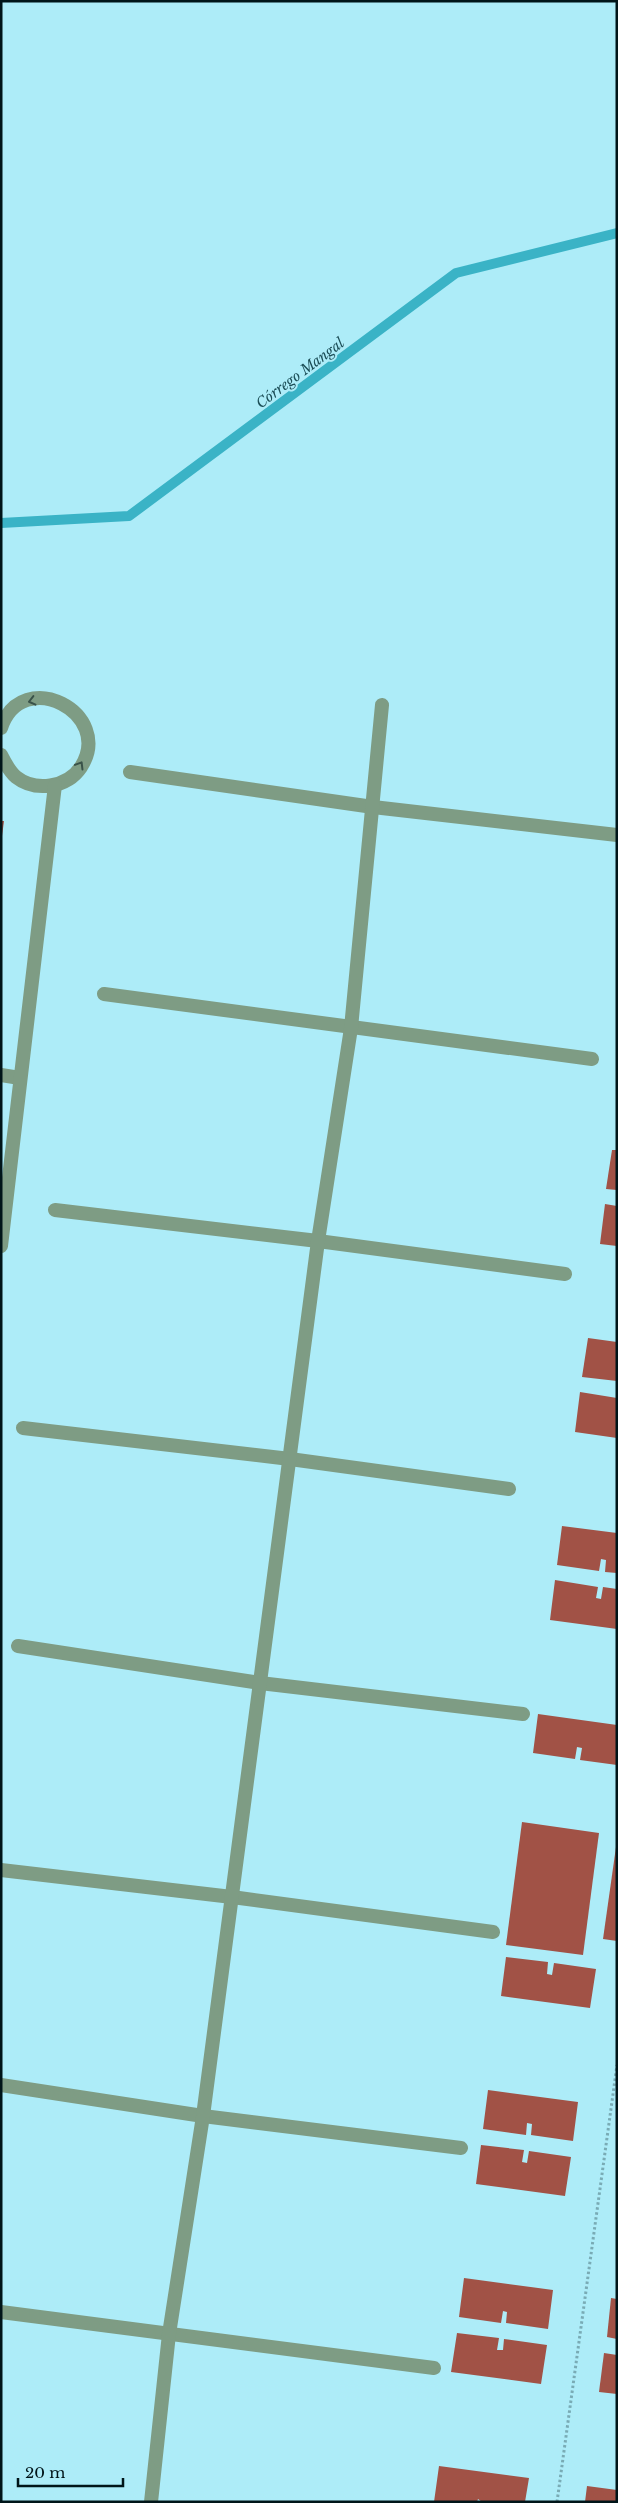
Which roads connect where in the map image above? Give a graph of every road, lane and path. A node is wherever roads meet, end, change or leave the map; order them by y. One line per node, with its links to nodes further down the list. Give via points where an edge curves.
1 (382, 705): 6 (street)
2 (1, 728): 5 (street, one-way to 2, via 81,766 86,752 87,737 73,710 60,701 32,699 8,714)
3 (1, 755): 5 (street, via 16,777 42,787)
4 (130, 772): 6 (street)
5 (55, 785): 12 (street)
6 (373, 807): 7 (street); 9 (street)
7 (617, 835)
8 (104, 994): 9 (street)
9 (351, 1028): 10 (street); 14 (street)
10 (592, 1059)
11 (1, 1075): 12 (street)
12 (20, 1078): 15 (street)
13 (55, 1210): 14 (street)
14 (318, 1241): 16 (street); 18 (street)
15 (1, 1246)
16 (565, 1274)
17 (23, 1428): 18 (street)
18 (290, 1459): 19 (street); 21 (street)
19 (509, 1489)
20 (18, 1646): 21 (street)
21 (260, 1683): 22 (street); 24 (street)
22 (523, 1714)
23 (1, 1870): 24 (street)
24 (232, 1897): 25 (street); 28 (street)
25 (492, 1932)
26 (617, 2065): 34 (path)
27 (1, 2085): 28 (street)
28 (203, 2116): 29 (street); 31 (street)
29 (461, 2148)
30 (1, 2312): 31 (street)
31 (169, 2334): 32 (street); 33 (street)
32 (434, 2368)
33 (151, 2502)
34 (557, 2502)

